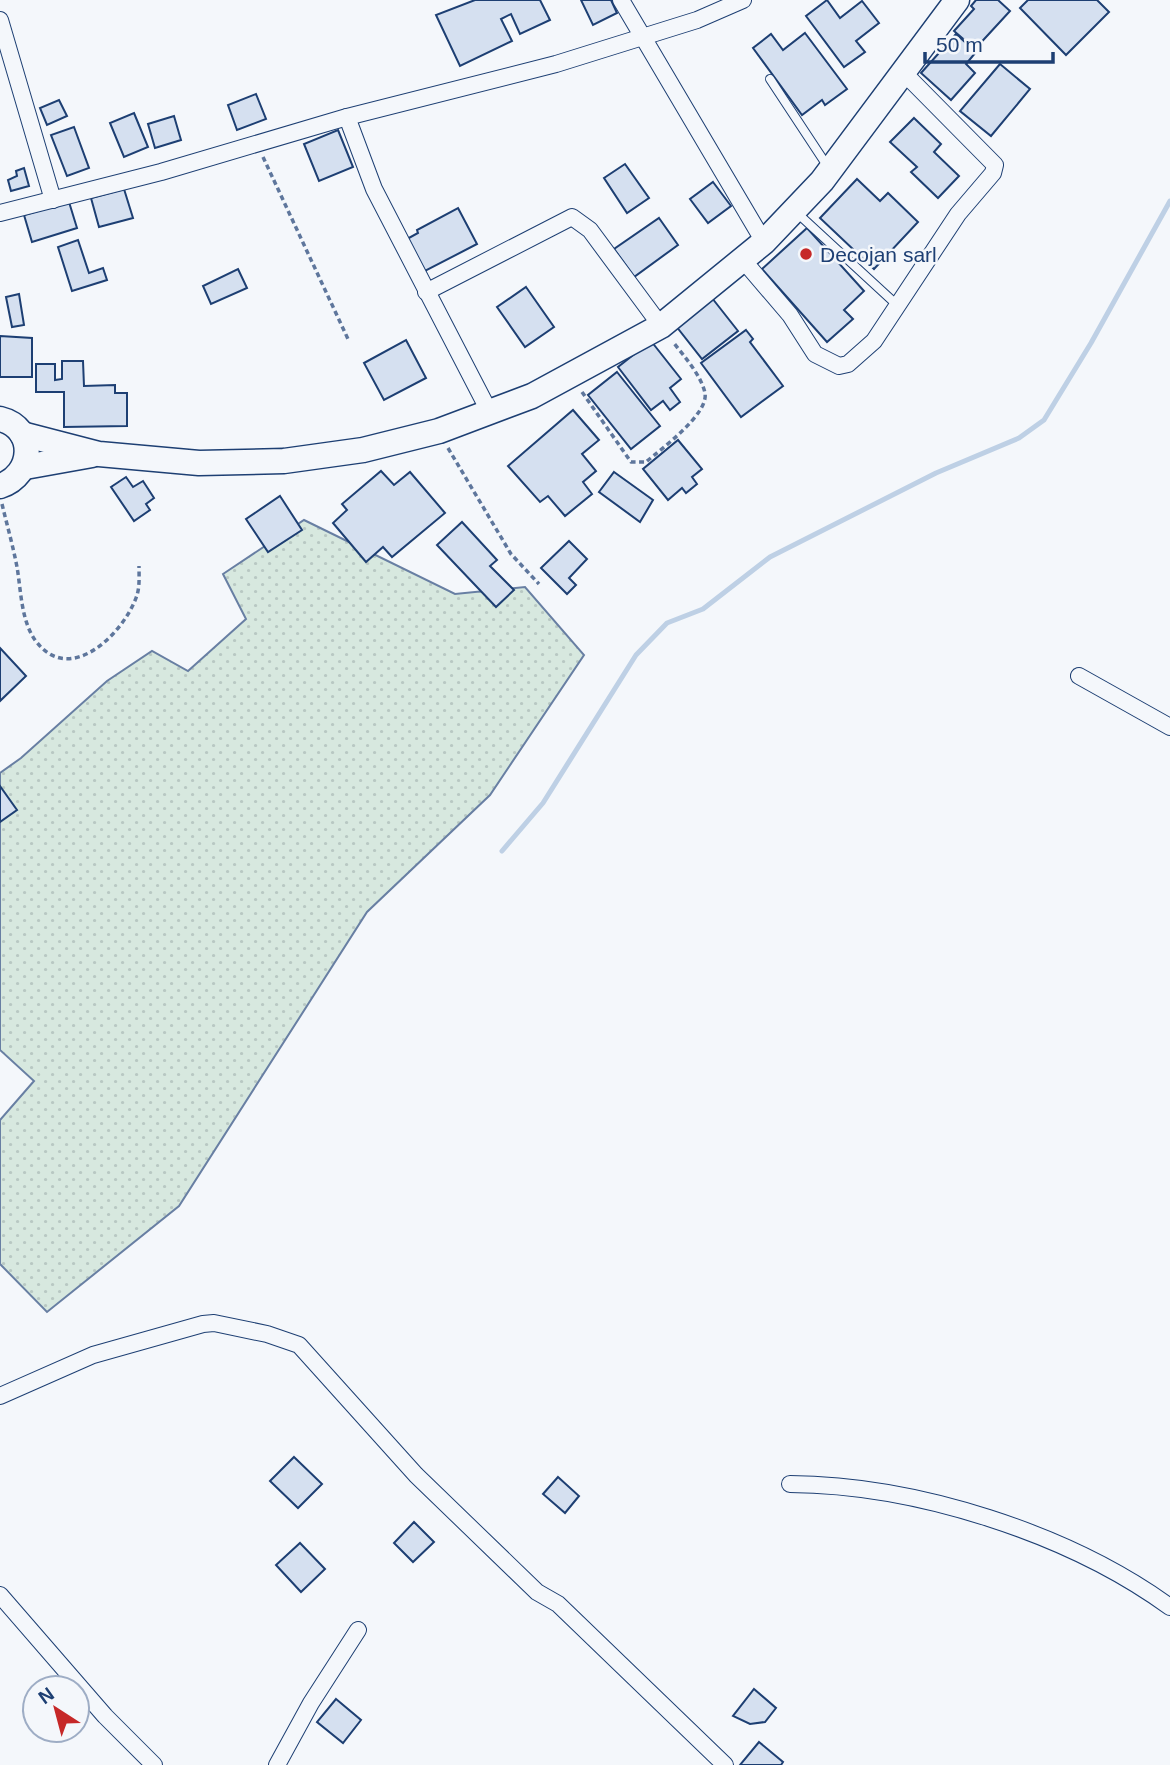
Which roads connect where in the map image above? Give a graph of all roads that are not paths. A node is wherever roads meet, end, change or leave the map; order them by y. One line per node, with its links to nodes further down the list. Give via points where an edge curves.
1 (621, 0): 5 (street)
2 (743, 0): 5 (street)
3 (957, 0): 6 (main road)
4 (0, 20): 10 (street)
5 (643, 38): 8 (street); 13 (street)
6 (905, 74): 9 (main road); 16 (street, via 995,165)
7 (770, 79): 9 (lane)
8 (347, 117): 10 (street); 15 (street, via 374,189)
9 (831, 171): 11 (main road)
10 (52, 200): 12 (street)
11 (795, 211): 13 (main road); 16 (lane)
12 (0, 213)
13 (764, 242): 14 (main road)
14 (743, 260): 16 (street, via 790,315 815,354 839,366 874,341); 17 (main road)
15 (426, 292): 17 (street, via 572,217 590,230); 18 (street)
16 (896, 304)
17 (661, 326): 18 (main road, via 532,396)
18 (490, 413): 21 (main road, via 363,450 284,461 199,463)
19 (0, 419): 20 (main road)
20 (22, 434): 21 (main road); 22 (main road, via 27,445)
21 (99, 454): 22 (main road)
22 (25, 467): 23 (main road)
23 (0, 486)
24 (1080, 676): 25 (street)
25 (1170, 727)
26 (0, 1396): 33 (street, via 93,1355 203,1324 267,1334 299,1345 484,1543 537,1592 558,1604)
27 (790, 1483): 29 (street, via 901,1495 989,1520 1091,1558)
28 (0, 1595): 31 (street)
29 (1170, 1607)
30 (358, 1630): 32 (street, via 310,1703)
31 (154, 1765)
32 (277, 1765)
33 (725, 1765)

